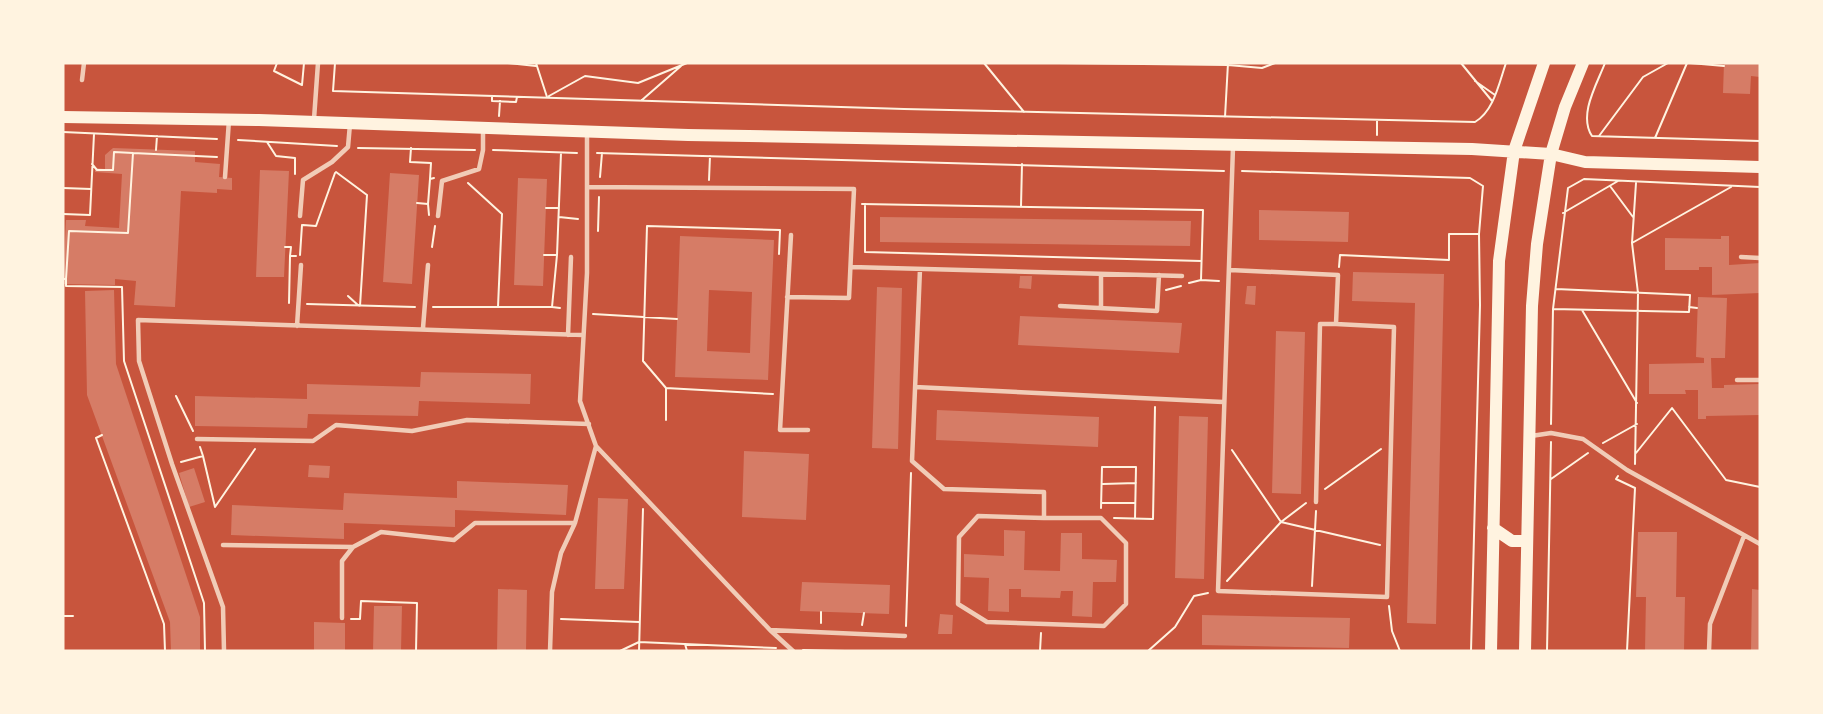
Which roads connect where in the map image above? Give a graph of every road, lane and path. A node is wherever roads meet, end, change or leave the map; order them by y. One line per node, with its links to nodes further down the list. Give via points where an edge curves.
1 (84, 63): 23 (lane)
2 (277, 63): 3 (path, via 274,71 302,86)
3 (304, 63)
4 (318, 63): 33 (lane)
5 (335, 63): 26 (path, via 333,91)
6 (508, 63): 21 (path)
7 (685, 63): 26 (path, via 638,83 585,76); 27 (path)
8 (800, 63): 9 (path)
9 (814, 63)
10 (984, 63): 29 (path)
11 (1058, 63): 20 (path)
12 (1275, 63): 20 (path, via 1262,68)
13 (1461, 63): 24 (path)
14 (1506, 63): 25 (path)
15 (1544, 63): 51 (main road)
16 (1583, 63): 55 (main road)
17 (1605, 63): 40 (path, via 1587,112 1587,128 1592,136)
18 (1665, 63): 40 (path, via 1643,77)
19 (1688, 63): 22 (path); 41 (path)
20 (1228, 64): 31 (path)
21 (536, 65): 26 (path)
22 (1724, 66)
23 (82, 80)
24 (1474, 81): 25 (path); 28 (path)
25 (1495, 95): 28 (path)
26 (547, 97): 27 (path)
27 (642, 100): 29 (path)
28 (1492, 101): 31 (path, via 1483,117 1475,122)
29 (1024, 112): 31 (path)
30 (63, 117): 32 (main road)
31 (1224, 117)
32 (229, 120): 33 (main road); 42 (lane)
33 (314, 122): 34 (main road)
34 (350, 124): 35 (main road); 46 (lane)
35 (483, 129): 37 (main road); 50 (lane)
36 (63, 132): 38 (path)
37 (587, 132): 45 (main road); 54 (lane)
38 (94, 133): 39 (path); 60 (path)
39 (157, 136): 42 (path); 49 (path)
40 (1599, 136): 41 (path)
41 (1655, 138): 43 (path)
42 (228, 139): 44 (path); 67 (lane)
43 (1760, 141)
44 (267, 142): 46 (path); 66 (path, via 276,156 295,158)
45 (1233, 144): 51 (main road); 64 (lane)
46 (348, 147): 47 (path); 88 (lane, via 303,180)
47 (361, 148): 48 (path); 56 (path)
48 (411, 148): 50 (path); 59 (path, via 410,162)
49 (156, 150)
50 (483, 150): 53 (path); 89 (lane, via 479,169 442,181)
51 (1514, 152): 55 (main road); 174 (main road, via 1499,261)
52 (133, 153): 58 (path); 60 (path, via 114,152 113,170 97,170); 112 (path, via 128,233 69,231)
53 (561, 153): 54 (path); 85 (path)
54 (586, 153): 57 (path); 74 (lane)
55 (1551, 154): 63 (main road, via 1585,162); 151 (main road, via 1532,296)
56 (352, 156)
57 (710, 156): 62 (path); 75 (path)
58 (217, 157)
59 (421, 163)
60 (92, 164): 78 (path)
61 (344, 164): 65 (path)
62 (1022, 164): 64 (path); 83 (path)
63 (1760, 167)
64 (1232, 171): 91 (path, via 1470,178 1483,186); 107 (lane)
65 (336, 172): 94 (path, via 316,226 302,225 300,256 290,256 291,248); 119 (path, via 367,195)
66 (295, 175)
67 (225, 177)
68 (430, 179): 80 (path, via 429,204)
69 (465, 179): 122 (path, via 502,214)
70 (1618, 181): 71 (path); 72 (path); 79 (path, via 1584,178 1568,188)
71 (1636, 183): 73 (path); 90 (path)
72 (1610, 186): 86 (path); 90 (path)
73 (1734, 186): 76 (path); 93 (path)
74 (587, 187): 75 (lane); 136 (lane)
75 (709, 187): 81 (lane, via 854,189)
76 (1760, 187)
77 (63, 188): 78 (path)
78 (91, 189): 87 (path, via 90,214)
79 (1565, 198)
80 (417, 203)
81 (854, 204): 82 (path); 105 (lane)
82 (865, 204): 83 (path); 102 (path, via 865,252)
83 (1021, 206): 102 (path, via 1203,210)
84 (546, 208): 85 (path)
85 (559, 208): 98 (path)
86 (1563, 213)
87 (63, 214)
88 (300, 216)
89 (437, 216): 95 (path)
90 (1634, 217): 93 (path)
91 (1479, 234): 110 (path, via 1449,234 1449,260 1340,255); 215 (path)
92 (791, 235): 117 (lane)
93 (1632, 243): 115 (path)
94 (285, 247)
95 (432, 247)
96 (779, 254): 130 (path, via 780,230 647,226)
97 (544, 255): 98 (path)
98 (557, 255): 122 (path, via 552,308)
99 (571, 257): 135 (lane)
100 (1741, 257): 101 (lane)
101 (1760, 258)
102 (1202, 261): 113 (path, via 1201,280)
103 (301, 265): 118 (lane)
104 (428, 265): 121 (lane)
105 (851, 267): 106 (lane); 117 (lane, via 849,298)
106 (920, 269): 108 (lane); 139 (lane)
107 (1230, 270): 110 (lane); 113 (lane)
108 (1101, 274): 109 (lane); 124 (lane)
109 (1159, 275): 111 (lane); 124 (lane, via 1157,310)
110 (1338, 275): 132 (lane)
111 (1182, 276)
112 (65, 279): 204 (path, via 66,286 122,287 124,361 204,603)
113 (1230, 282): 144 (lane)
114 (1556, 289): 115 (path)
115 (1638, 293): 123 (path, via 1690,295); 128 (path)
116 (348, 296): 119 (path)
117 (787, 297): 148 (lane, via 780,430)
118 (298, 304): 119 (path); 133 (lane)
119 (360, 306): 121 (path)
120 (1060, 306): 124 (lane)
121 (424, 307): 122 (path); 134 (lane)
122 (498, 307)
123 (1689, 307): 125 (path); 128 (path, via 1689,312)
124 (1101, 308)
125 (1697, 308)
126 (1553, 309): 127 (path)
127 (1582, 310): 128 (path); 145 (path)
128 (1637, 312): 145 (path)
129 (595, 314): 130 (path)
130 (643, 315): 131 (path); 140 (path, via 643,361)
131 (677, 319)
132 (1336, 324): 154 (lane, via 1394,327); 164 (lane, via 1320,324)
133 (297, 326): 134 (lane); 205 (lane, via 138,320 139,361 223,607)
134 (423, 328): 135 (lane)
135 (568, 335): 136 (lane)
136 (583, 335): 147 (lane, via 580,401)
137 (1737, 380): 138 (lane)
138 (1760, 380)
139 (915, 387): 143 (lane); 159 (lane)
140 (666, 388): 141 (path); 146 (path)
141 (774, 394)
142 (176, 396): 152 (path)
143 (1155, 398): 144 (lane); 171 (path, via 1153,519)
144 (1223, 402): 150 (lane)
145 (1637, 404): 156 (path)
146 (666, 420)
147 (589, 424): 153 (lane, via 467,420 412,431 336,425 313,441); 155 (lane)
148 (808, 430)
149 (102, 435): 203 (path, via 96,438 164,624)
150 (1222, 435): 172 (path); 182 (lane)
151 (1528, 436): 160 (lane, via 1551,434 1583,439); 177 (main road)
152 (197, 439): 153 (lane); 157 (path)
153 (261, 441): 157 (path, via 215,507)
154 (1391, 442): 164 (path); 181 (lane)
155 (596, 446): 165 (lane); 173 (lane)
156 (1636, 453): 160 (path, via 1635,464); 163 (path, via 1672,408 1726,480)
157 (203, 456): 158 (path)
158 (183, 461)
159 (912, 461): 169 (lane, via 944,489 1044,492); 197 (path)
160 (1627, 470): 176 (lane); 218 (path, via 1616,479 1635,488)
161 (1136, 483): 162 (path); 162 (path, via 1136,467 1102,467); 166 (path)
162 (1101, 484): 168 (path)
163 (1760, 487)
164 (1317, 495): 167 (lane); 172 (path)
165 (644, 497): 191 (path); 198 (lane)
166 (1136, 502): 168 (path); 171 (path)
167 (1316, 502): 175 (path)
168 (1101, 503): 170 (path)
169 (1044, 518): 170 (lane); 195 (lane, via 978,516 959,537 958,548 958,604 987,622)
170 (1101, 518): 171 (path); 195 (lane, via 1126,543 1126,604 1104,626)
171 (1135, 519)
172 (1281, 522): 175 (path); 182 (path)
173 (575, 523): 180 (lane, via 475,524 454,540 381,532); 190 (lane, via 561,553)
174 (1493, 528): 177 (main road, via 1512,541); 216 (main road)
175 (1315, 529): 181 (path); 183 (path)
176 (1744, 536): 178 (lane); 219 (lane, via 1710,624)
177 (1527, 541): 217 (main road)
178 (1760, 544)
179 (223, 545): 180 (lane)
180 (353, 547): 189 (lane, via 342,561)
181 (1389, 548): 184 (lane)
182 (1218, 591): 183 (lane); 213 (path, via 1194,596 1175,627)
183 (1312, 595): 184 (lane)
184 (1387, 597): 214 (path, via 1392,631)
185 (821, 612): 193 (path)
186 (864, 613): 196 (path, via 862,625)
187 (63, 616): 188 (path)
188 (73, 616)
189 (342, 618): 206 (path, via 360,619 361,601 417,603)
190 (550, 619): 191 (path); 207 (lane)
191 (639, 622): 200 (path)
192 (812, 623): 193 (path)
193 (821, 623): 194 (path)
194 (831, 624)
195 (1041, 624): 212 (path)
196 (852, 625)
197 (906, 627)
198 (770, 630): 199 (lane); 202 (lane)
199 (904, 636)
200 (639, 642): 201 (path); 208 (path); 209 (path)
201 (685, 644): 202 (path); 210 (path)
202 (793, 650): 211 (path)
203 (165, 651)
204 (205, 651)
205 (224, 651)
206 (416, 651)
207 (550, 651)
208 (620, 651)
209 (639, 651)
210 (687, 651)
211 (845, 651)
212 (1040, 651)
213 (1148, 651)
214 (1400, 651)
215 (1471, 651)
216 (1491, 651)
217 (1525, 651)
218 (1626, 651)
219 (1709, 651)

